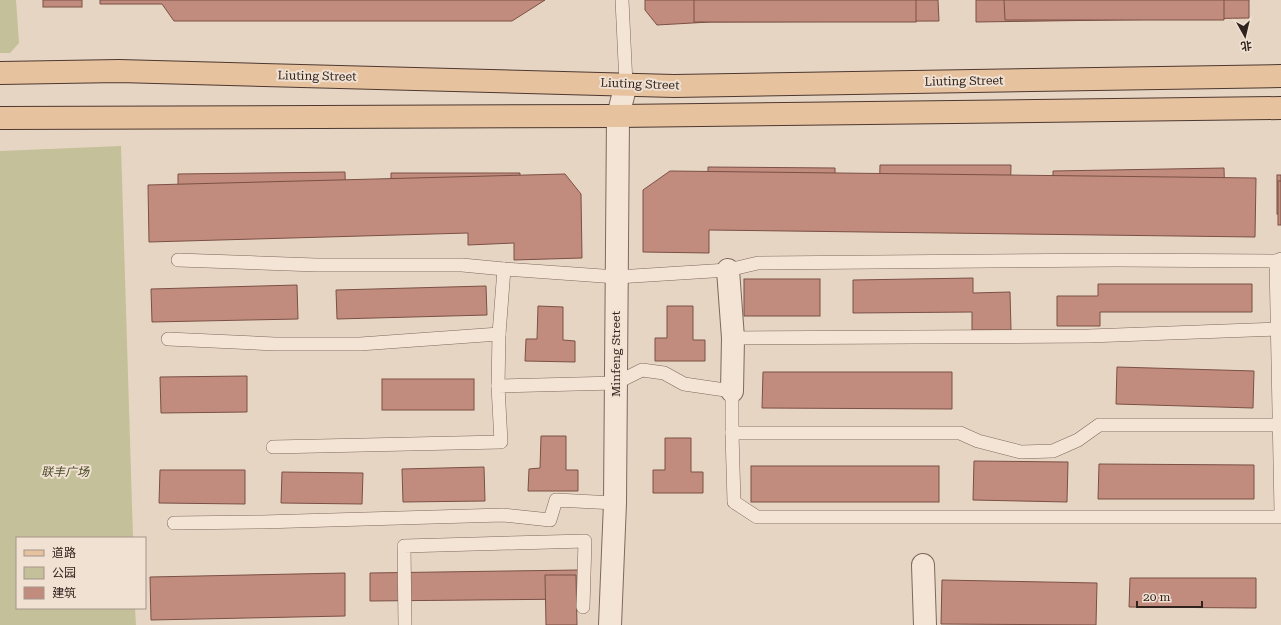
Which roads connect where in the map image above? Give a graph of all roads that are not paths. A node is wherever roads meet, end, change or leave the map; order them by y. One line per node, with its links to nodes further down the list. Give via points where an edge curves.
1 (622, 0): 4 (lane)
2 (0, 73): 4 (main road, Liuting Street, via 119,71)
3 (1281, 76): 4 (main road, Liuting Street, via 690,86)
4 (626, 84): 6 (street, Minfeng Street)
5 (1281, 108): 6 (main road)
6 (618, 116): 7 (main road); 12 (street, Minfeng Street)
7 (0, 118)
8 (178, 260): 10 (lane, via 316,265 462,265)
9 (1278, 260): 11 (lane, via 758,263); 13 (lane)
10 (504, 269): 12 (lane); 14 (lane)
11 (728, 270): 12 (lane); 15 (street)
12 (617, 277): 17 (street, Minfeng Street)
13 (1279, 330): 15 (lane, via 1089,336); 20 (lane)
14 (499, 334): 16 (lane, via 360,344 275,344); 18 (lane)
15 (733, 338): 19 (street)
16 (168, 339)
17 (616, 383): 18 (lane); 19 (lane, via 642,370 664,373 684,384); 23 (street, Minfeng Street)
18 (498, 386): 22 (lane, via 500,442)
19 (732, 391): 21 (lane)
20 (1281, 425): 21 (lane, via 1099,425 1078,440 1053,451 1020,452 978,441 960,433); 24 (lane)
21 (732, 433): 25 (lane, via 734,502 757,517)
22 (273, 447)
23 (615, 503): 26 (lane, via 556,500 550,520 503,515); 30 (street, Minfeng Street)
24 (1281, 511)
25 (1281, 517)
26 (174, 523)
27 (923, 565): 31 (street)
28 (583, 607): 29 (lane, via 585,541 404,546)
29 (405, 625)
30 (610, 625)
31 (925, 625)

